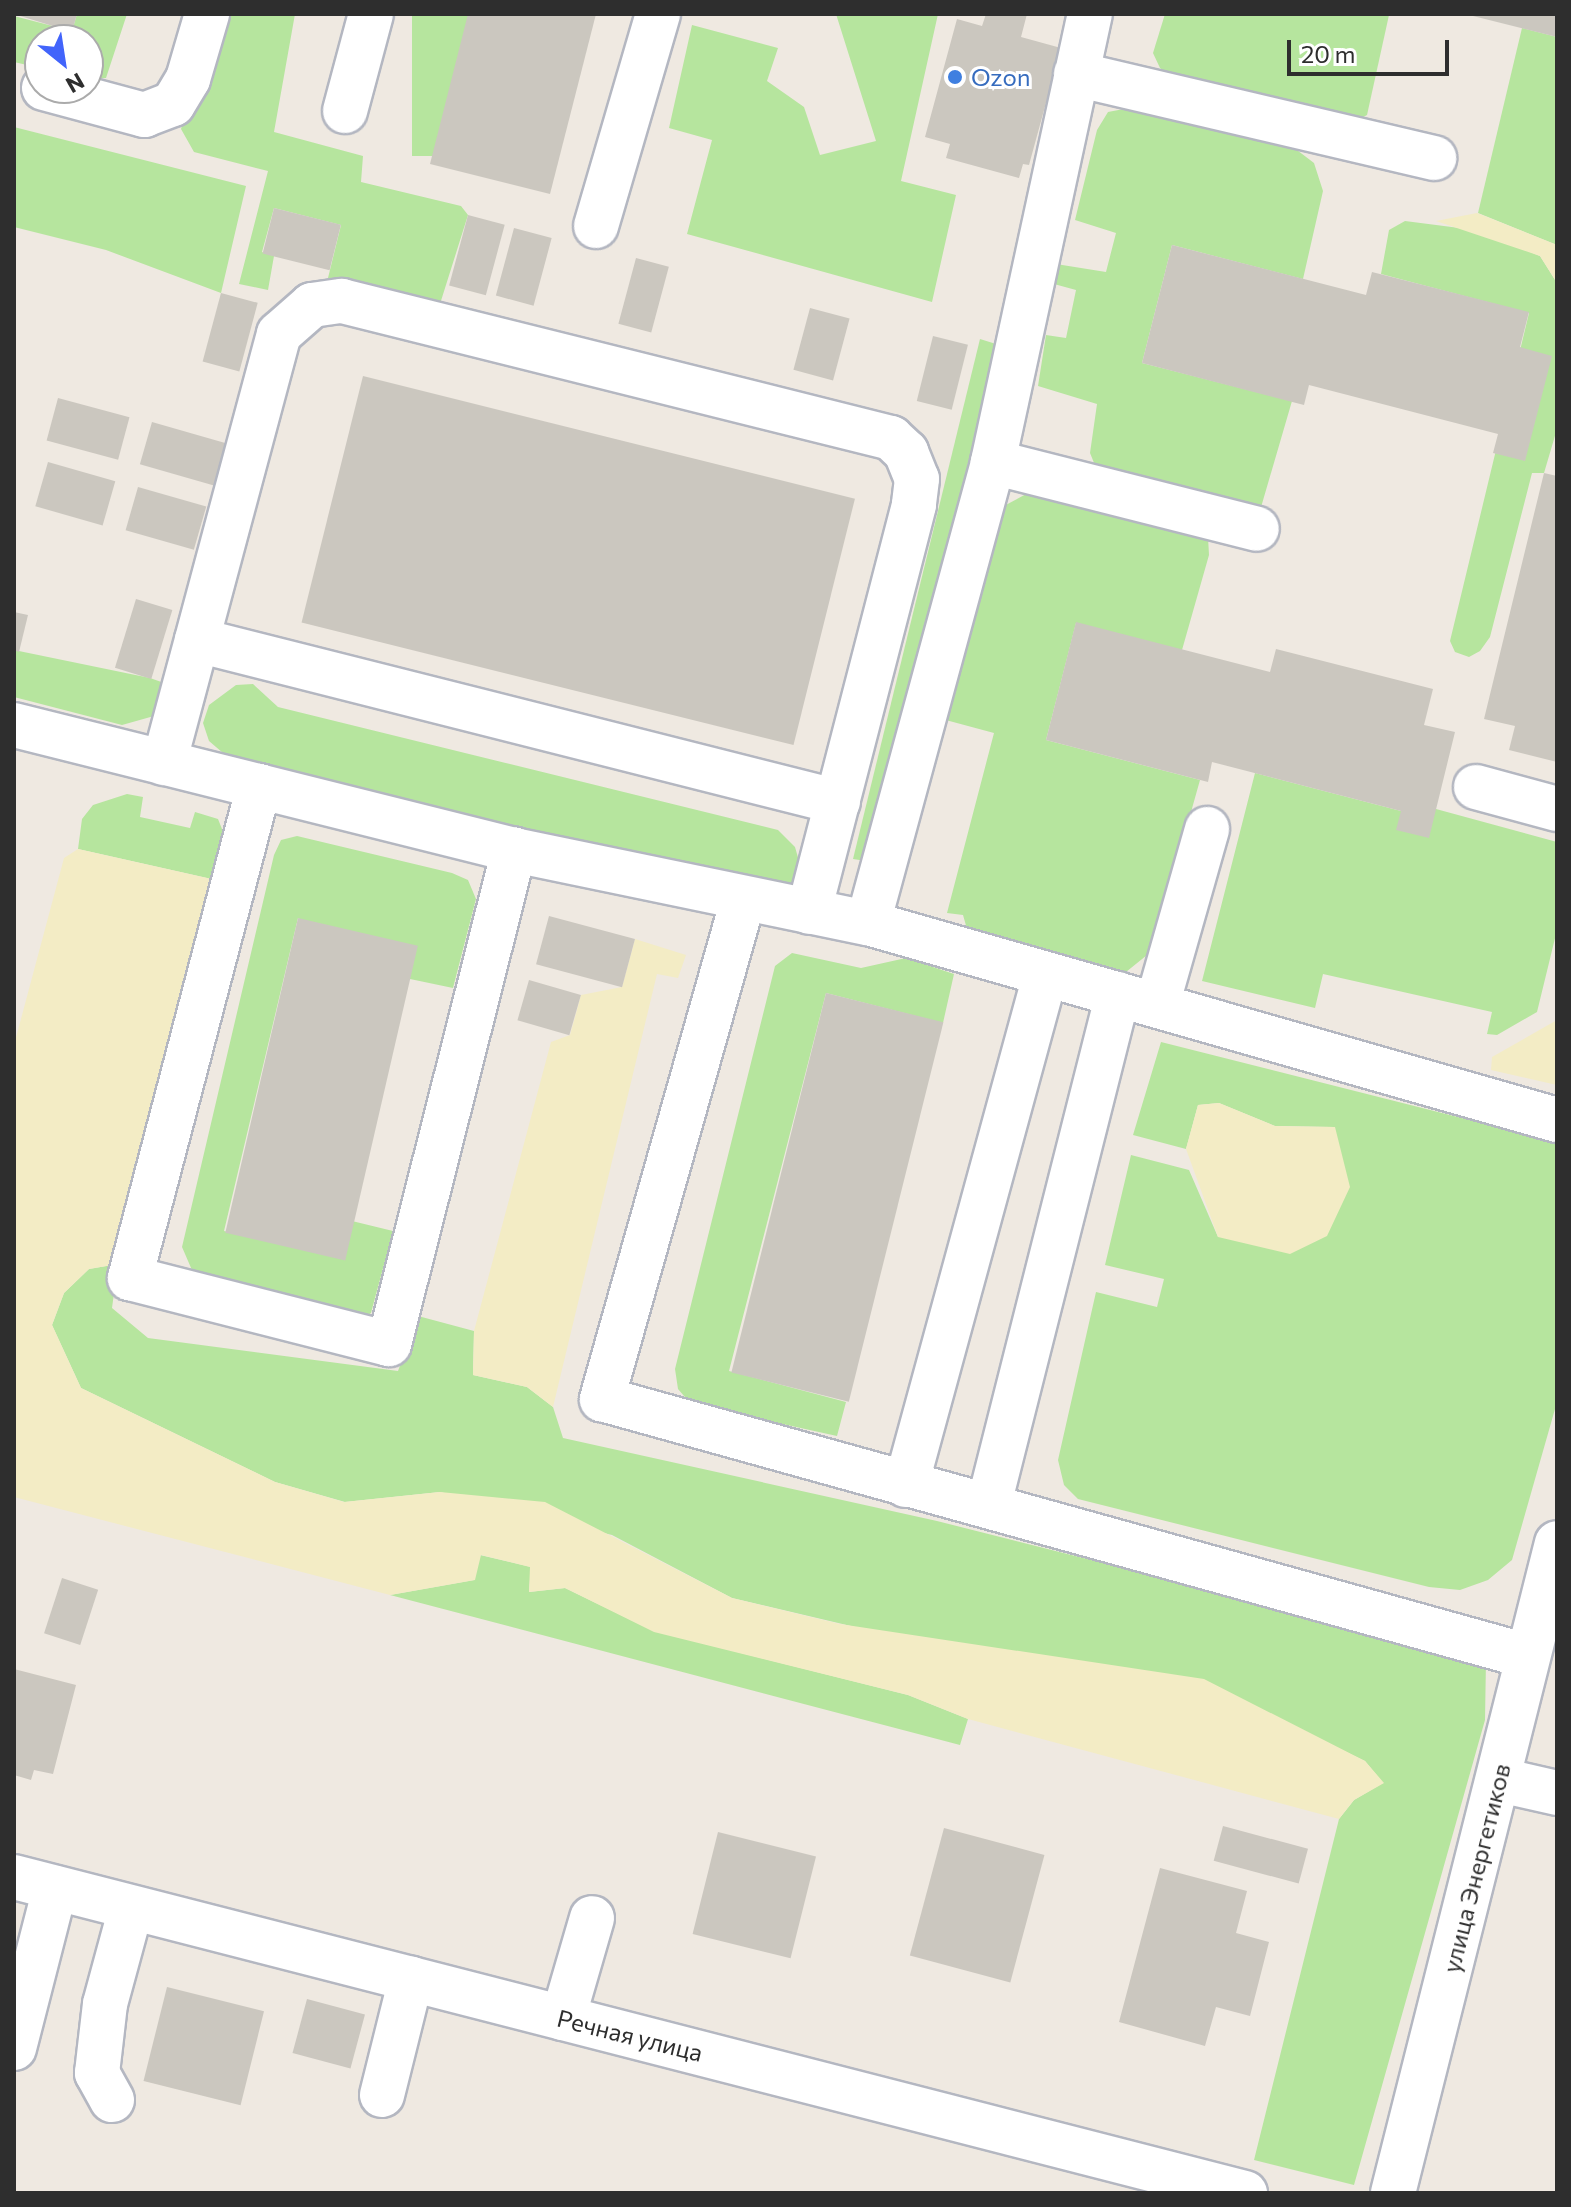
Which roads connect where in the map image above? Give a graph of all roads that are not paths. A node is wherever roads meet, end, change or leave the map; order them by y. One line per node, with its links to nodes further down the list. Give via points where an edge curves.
1 (207, 14): 6 (street, via 188,79 173,104 144,115)
2 (371, 14): 7 (street)
3 (658, 14): 9 (street)
4 (1090, 14): 5 (street)
5 (1076, 74): 8 (street); 10 (street)
6 (104, 104)
7 (345, 111)
8 (1434, 158)
9 (596, 226)
10 (993, 462): 11 (street); 23 (street)
11 (1257, 529)
12 (197, 640): 14 (street); 17 (street); 17 (street, via 279,334 312,305 342,301 891,438 906,452 917,479 914,505)
13 (16, 736): 14 (street)
14 (164, 763): 15 (street)
15 (259, 786): 20 (street); 20 (street, via 130,1278 389,1344)
16 (1476, 787): 18 (street)
17 (838, 802): 22 (street)
18 (1557, 809)
19 (1207, 829): 25 (street)
20 (514, 850): 21 (street)
21 (743, 900): 22 (street); 27 (street, via 602,1399)
22 (809, 912): 23 (street)
23 (868, 923): 24 (street)
24 (1045, 976): 25 (street); 27 (street)
25 (1138, 1000): 26 (street); 28 (street)
26 (1557, 1120)
27 (906, 1485): 28 (street)
28 (989, 1504): 30 (street)
29 (1557, 1543): 30 (street, улица Энергетиков)
30 (1527, 1656): 31 (street, улица Энергетиков)
31 (1500, 1780): 32 (street); 42 (street, улица Энергетиков)
32 (1557, 1793)
33 (34, 1883): 34 (street, Речная улица); 38 (street)
34 (131, 1908): 36 (street, Речная улица); 40 (street, via 105,2004 97,2073)
35 (592, 1918): 37 (street)
36 (411, 1979): 37 (street, Речная улица); 39 (street)
37 (563, 2018): 41 (street, Речная улица)
38 (14, 2048)
39 (382, 2095)
40 (112, 2100)
41 (1245, 2193)
42 (1393, 2193)

